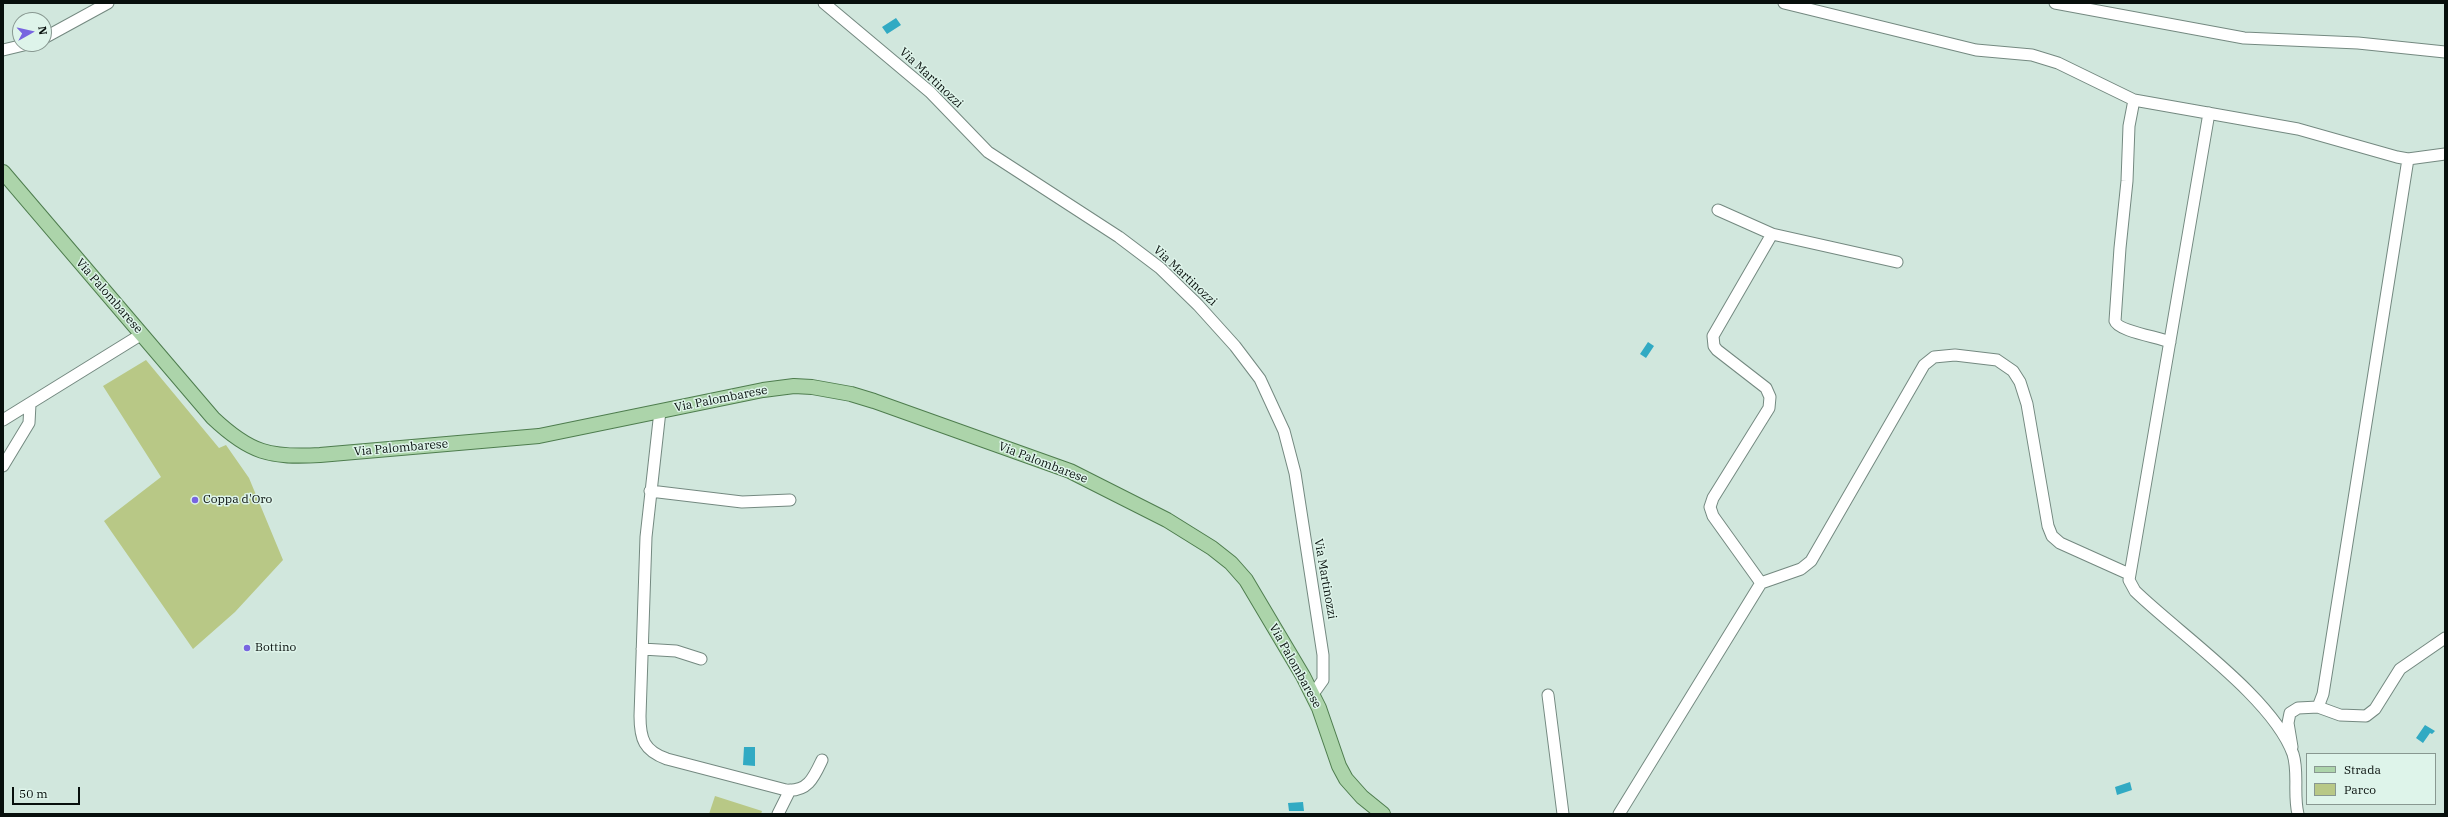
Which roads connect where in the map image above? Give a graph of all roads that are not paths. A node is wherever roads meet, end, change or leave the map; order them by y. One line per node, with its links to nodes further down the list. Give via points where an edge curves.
1 (108, 3): 5 (street)
2 (824, 3): 28 (street, Via Martinozzi, via 930,92 988,152 1091,217 1160,268 1198,305 1254,370 1284,431 1296,473 1323,654 1323,680)
3 (1784, 3): 7 (street, via 1970,48 2037,56 2070,68)
4 (2055, 3): 6 (street, via 2244,38 2363,43)
5 (52, 34)
6 (2445, 52)
7 (2134, 100): 8 (street); 16 (street, via 2129,126 2115,320 2121,328)
8 (2209, 113): 10 (street, via 2306,131); 16 (street)
9 (2445, 154): 10 (street)
10 (2408, 159): 30 (street, via 2324,689)
11 (3, 172): 15 (main road, Via Palombarese)
12 (1718, 210): 13 (street)
13 (1772, 234): 14 (street); 24 (street, via 1713,339 1717,350 1766,388 1770,397 1769,408 1713,498 1710,507 1713,516)
14 (1897, 262)
15 (142, 334): 17 (street); 18 (main road, Via Palombarese, via 222,426 249,447 270,454 320,455 519,438)
16 (2170, 342): 23 (street)
17 (30, 404): 19 (street); 20 (street, via 29,423)
18 (660, 411): 21 (street); 28 (main road, Via Palombarese, via 794,386 824,389 868,399 1070,471 1183,529 1231,563 1250,586)
19 (3, 420)
20 (3, 466)
21 (650, 491): 22 (street, via 742,502); 26 (street)
22 (790, 500)
23 (2129, 574): 24 (street, via 2060,543 2051,534 2026,399 2013,371 1997,360 1947,355 1934,356 1924,365 1810,561 1801,569); 31 (street, via 2130,583 2135,591 2261,706)
24 (1761, 584): 37 (street)
25 (2445, 638): 30 (street, via 2404,666 2375,709 2366,716 2340,715)
26 (642, 649): 27 (street, via 680,651); 33 (street, via 640,729 642,741 648,749 667,759)
27 (701, 659)
28 (1313, 694): 35 (main road, Via Palombarese, via 1344,775 1358,793)
29 (1548, 695): 36 (street)
30 (2318, 707): 31 (street, via 2298,708 2290,713 2288,723)
31 (2293, 754): 38 (street)
32 (822, 760): 33 (street, via 808,784)
33 (790, 790): 34 (street)
34 (778, 814)
35 (1383, 814)
36 (1563, 814)
37 (1619, 814)
38 (2298, 814)

